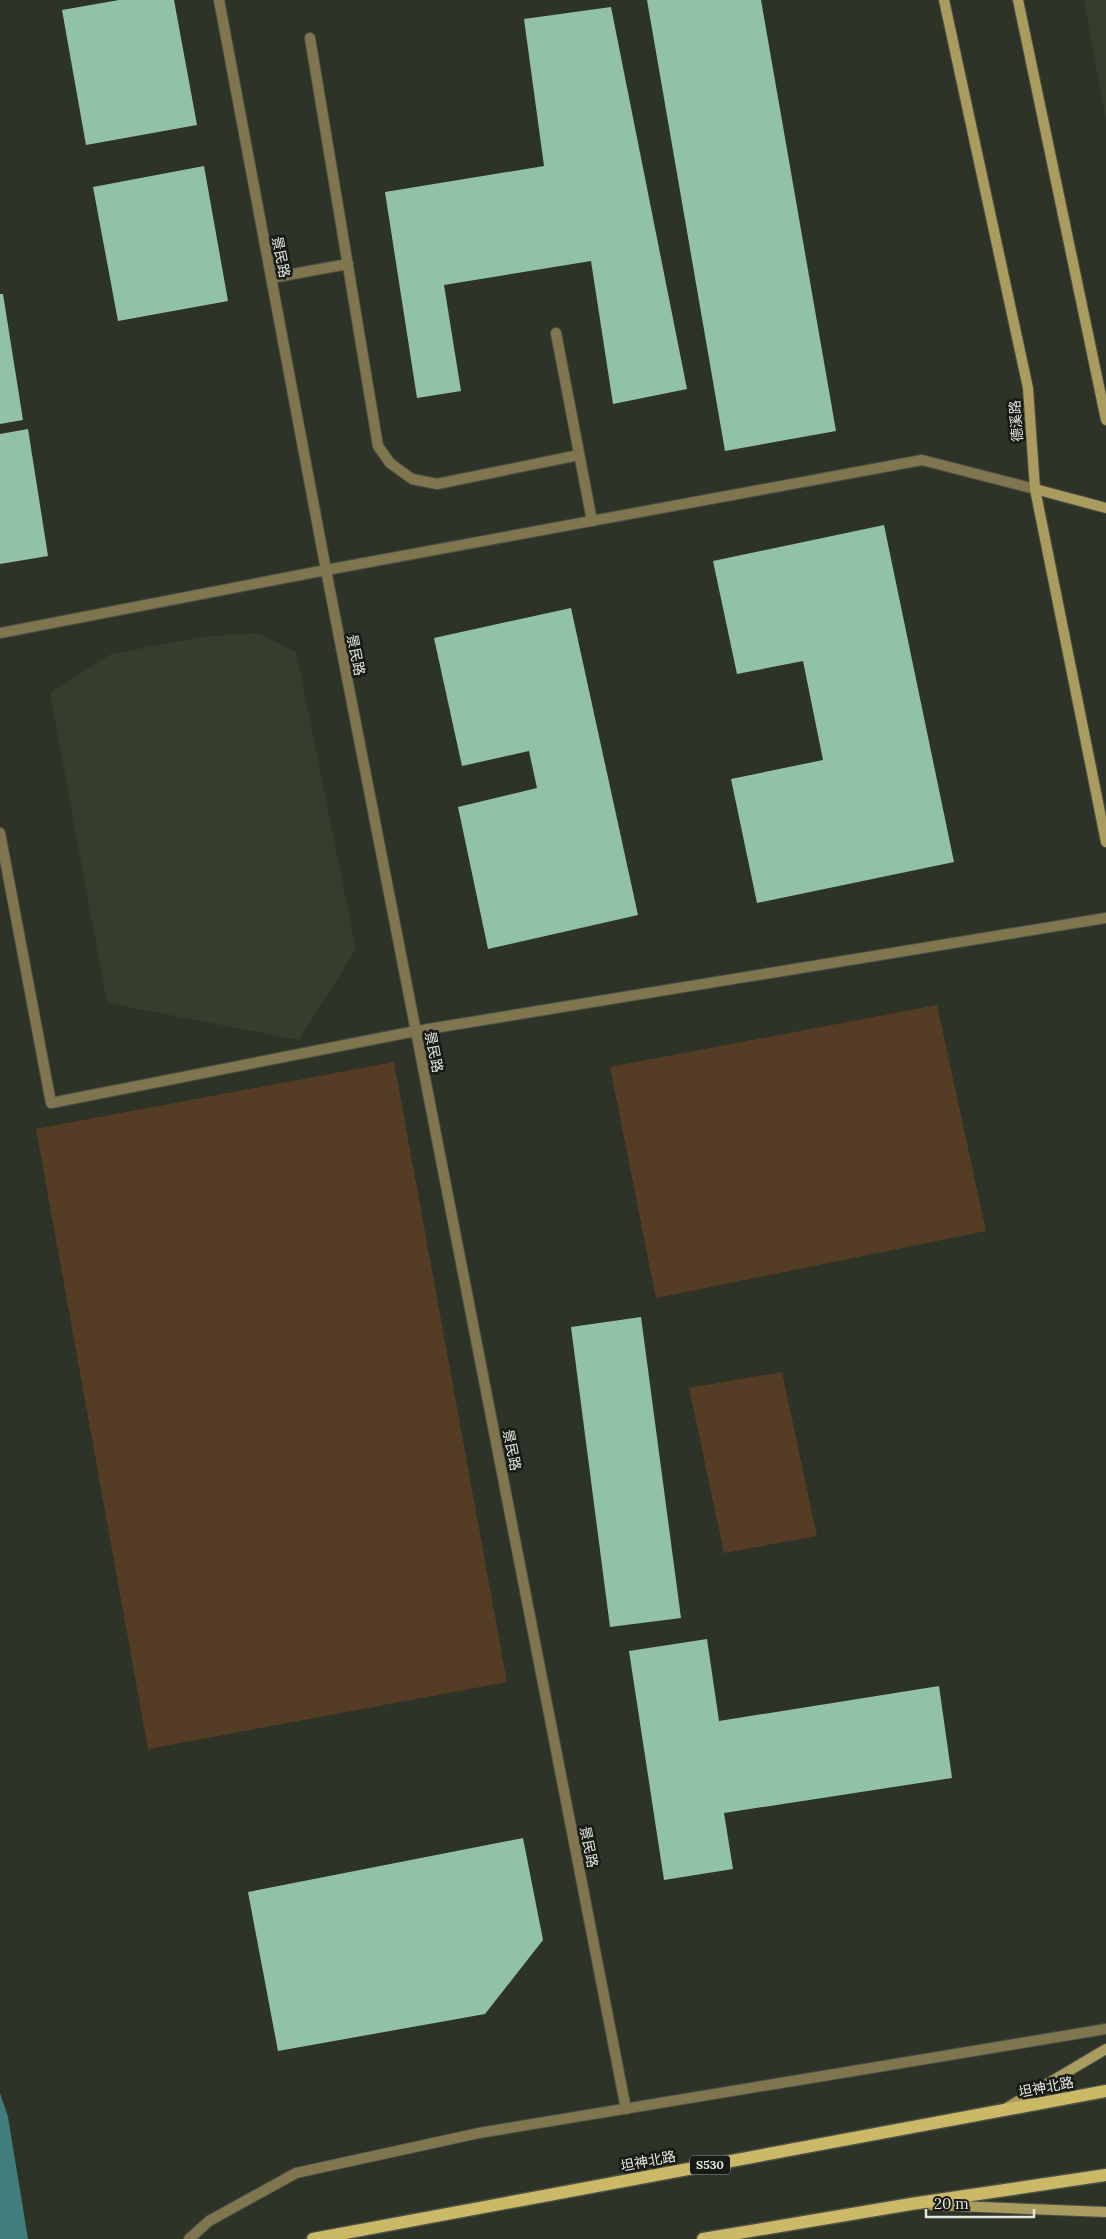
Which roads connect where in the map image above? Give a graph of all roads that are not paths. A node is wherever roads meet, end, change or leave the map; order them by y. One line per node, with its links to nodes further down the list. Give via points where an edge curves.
1 (219, 0): 6 (street, 景民路)
2 (944, 0): 10 (main road, 德溪路, via 1028,388)
3 (1018, 0): 8 (main road)
4 (310, 38): 5 (street)
5 (348, 264): 6 (street); 9 (street, via 378,446 390,463 412,480 437,484)
6 (271, 278): 13 (street, 景民路)
7 (556, 333): 9 (street)
8 (1106, 420)
9 (579, 454): 12 (street)
10 (1035, 489): 11 (main road); 12 (street, via 922,460); 16 (main road, 德溪路)
11 (1106, 508)
12 (592, 521): 13 (street)
13 (326, 570): 14 (street); 18 (street, 景民路)
14 (0, 633)
15 (0, 833): 18 (street, via 51,1103)
16 (1106, 842)
17 (1106, 918): 18 (street)
18 (416, 1031): 22 (street, 景民路)
19 (1106, 2029): 22 (street)
20 (1106, 2049): 23 (main road)
21 (1106, 2092): 23 (main road, 坦神北路 / S530)
22 (626, 2109): 27 (street, via 479,2133 296,2173 209,2221)
23 (1002, 2111): 28 (main road, 坦神北路 / S530)
24 (1106, 2175): 25 (main road)
25 (911, 2204): 26 (main road); 29 (main road)
26 (1106, 2212)
27 (189, 2239)
28 (313, 2239)
29 (703, 2239)

